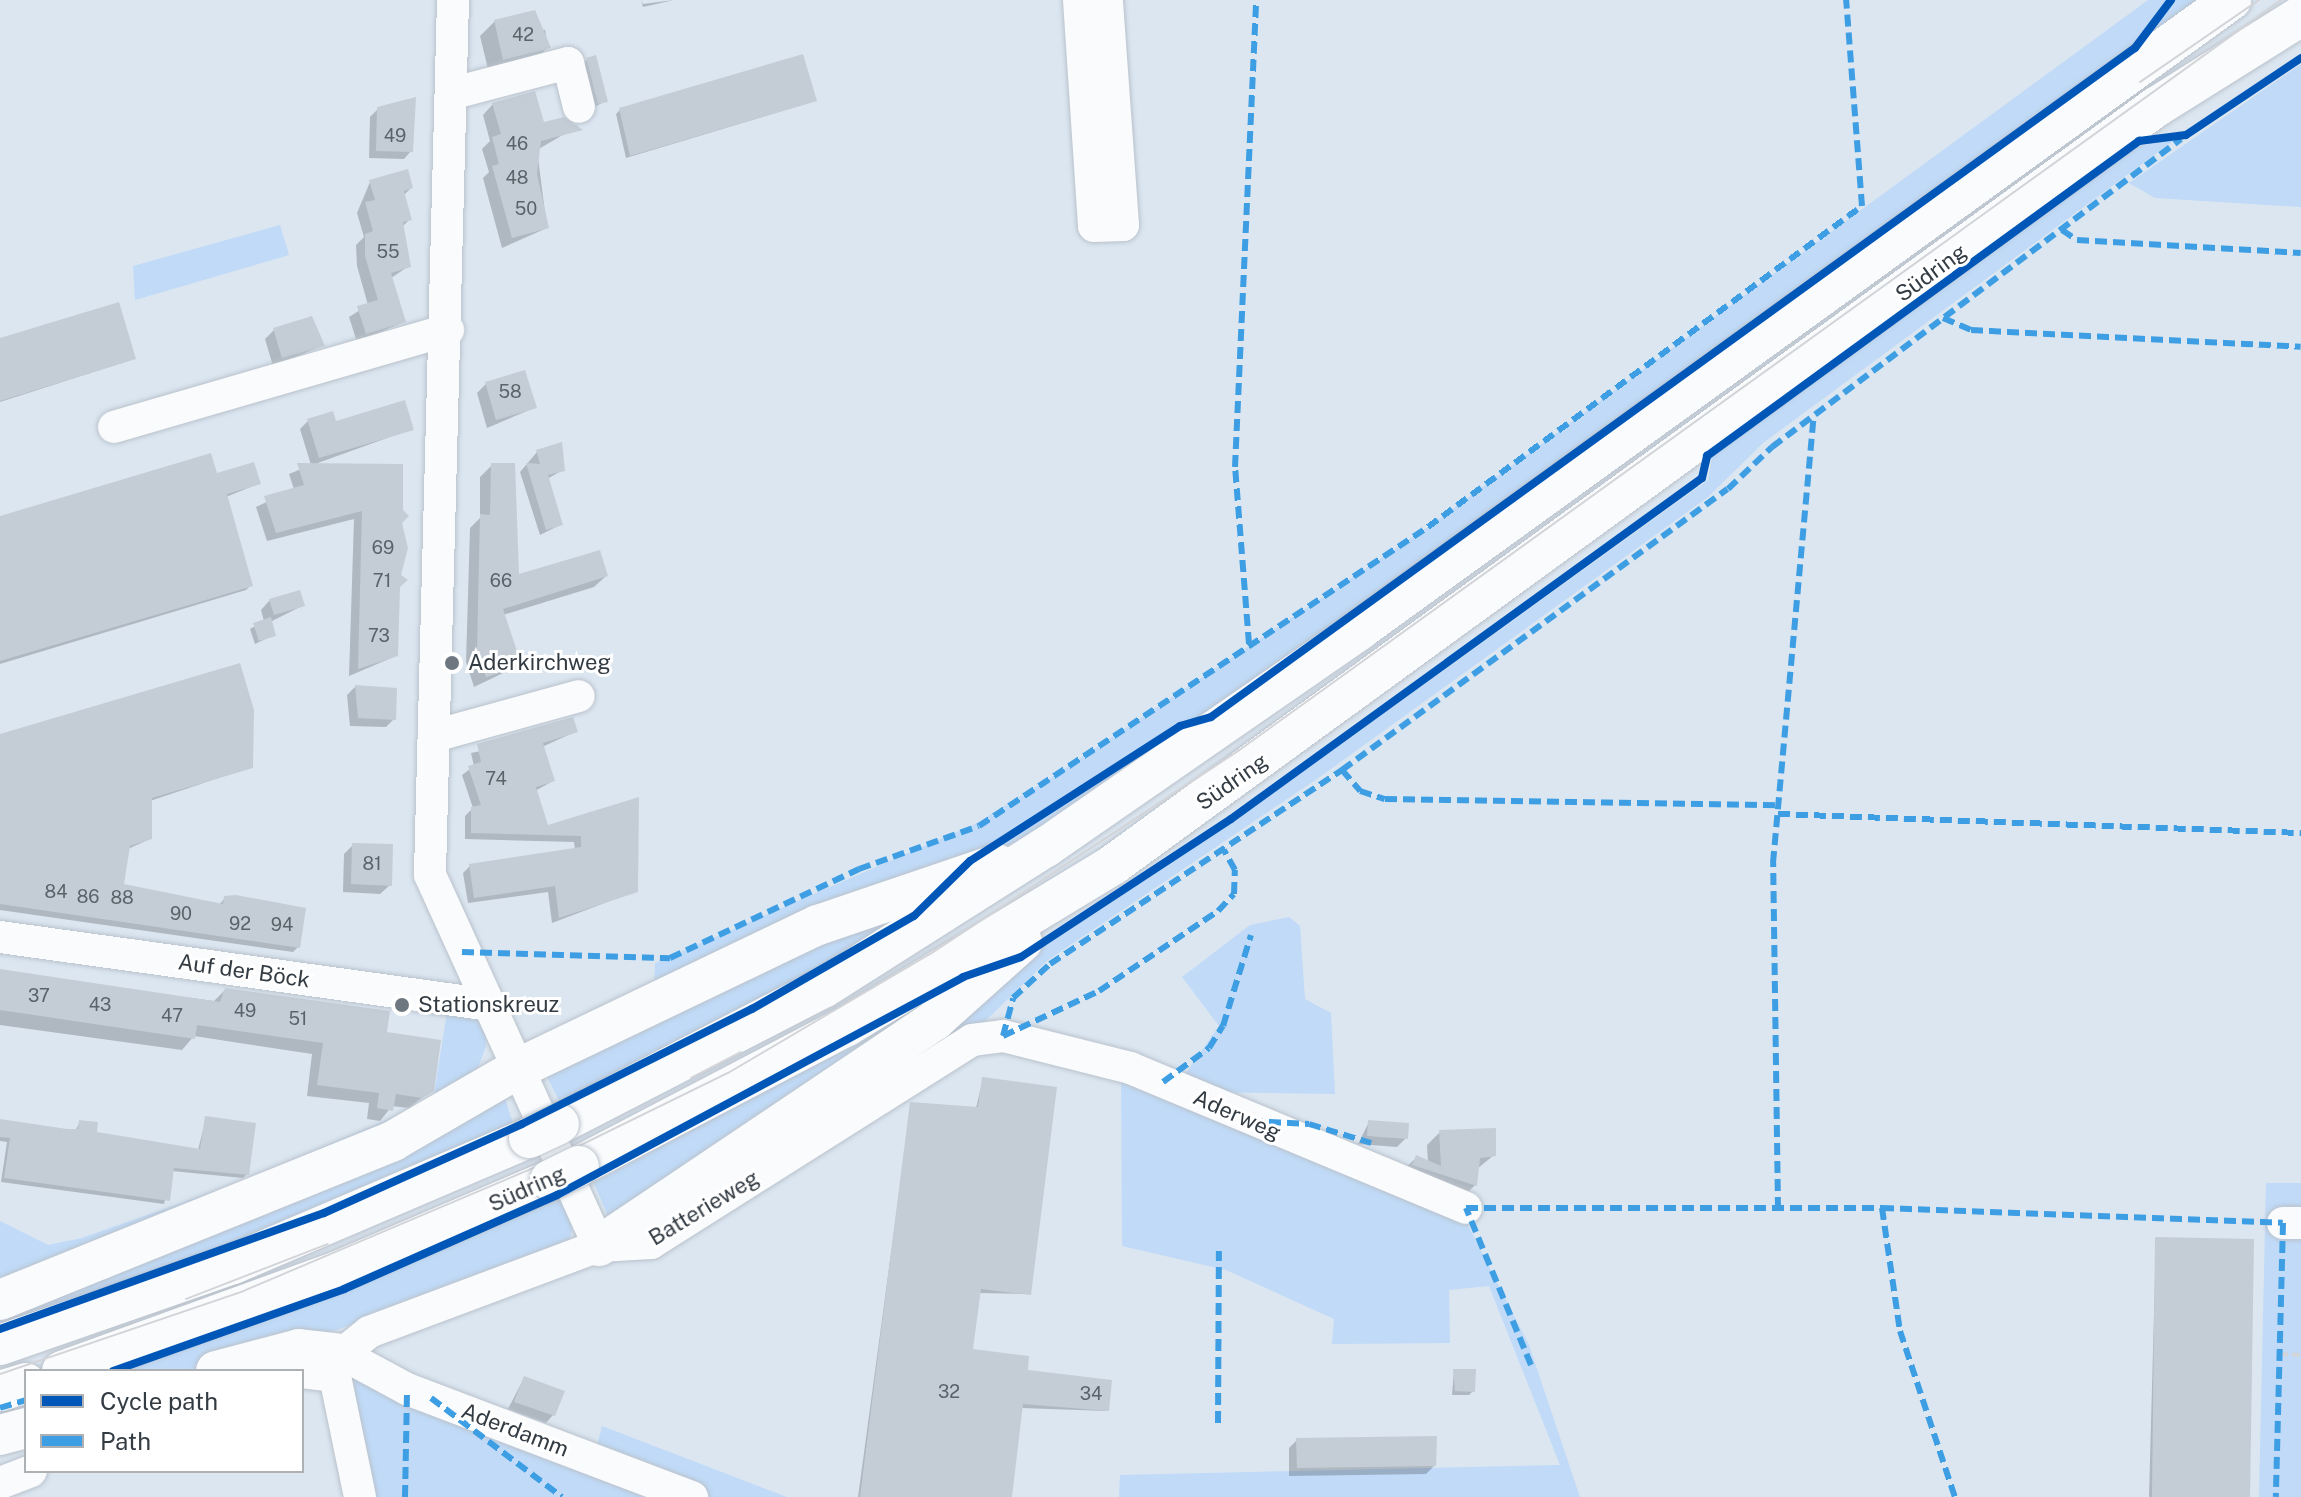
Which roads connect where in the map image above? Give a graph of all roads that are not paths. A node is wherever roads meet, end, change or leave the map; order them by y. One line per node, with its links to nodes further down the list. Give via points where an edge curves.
1 (453, 0): 6 (street)
2 (1079, 0): 3 (street, via 1094,226 1123,225)
3 (1107, 0)
4 (2231, 0): 12 (main road, Südring, via 1372,621)
5 (2301, 16): 13 (main road, Südring, via 2156,107)
6 (454, 93): 7 (street, via 568,63); 8 (street)
7 (579, 107)
8 (448, 330): 9 (street); 11 (street)
9 (114, 427)
10 (579, 696): 11 (street)
11 (434, 736): 15 (street, via 430,875)
12 (1046, 847): 17 (main road, via 818,925); 21 (main road, Südring, via 825,987 544,1131 233,1264)
13 (1114, 864): 19 (main road, via 935,1020); 23 (main road, Südring, via 847,1026 564,1173 324,1276)
14 (0, 937): 15 (street, Auf der Böck)
15 (487, 1005): 17 (street)
16 (1003, 1036): 18 (street, Aderweg, via 1130,1068); 19 (street, Batterieweg, via 952,1051 675,1230 626,1249)
17 (517, 1069): 19 (street); 20 (main road, via 464,1106 393,1141)
18 (1466, 1208)
19 (599, 1246): 22 (street, Batterieweg, via 389,1322)
20 (0, 1300)
21 (0, 1345)
22 (338, 1365): 24 (main road, via 299,1349); 25 (street); 32 (street); 33 (street, Aderdamm)
23 (68, 1369)
24 (224, 1369)
25 (304, 1372)
26 (24, 1384): 27 (main road)
27 (0, 1391)
28 (24, 1429): 29 (main road)
29 (0, 1435)
30 (26, 1473): 31 (street)
31 (0, 1483)
32 (360, 1497)
33 (692, 1497)

